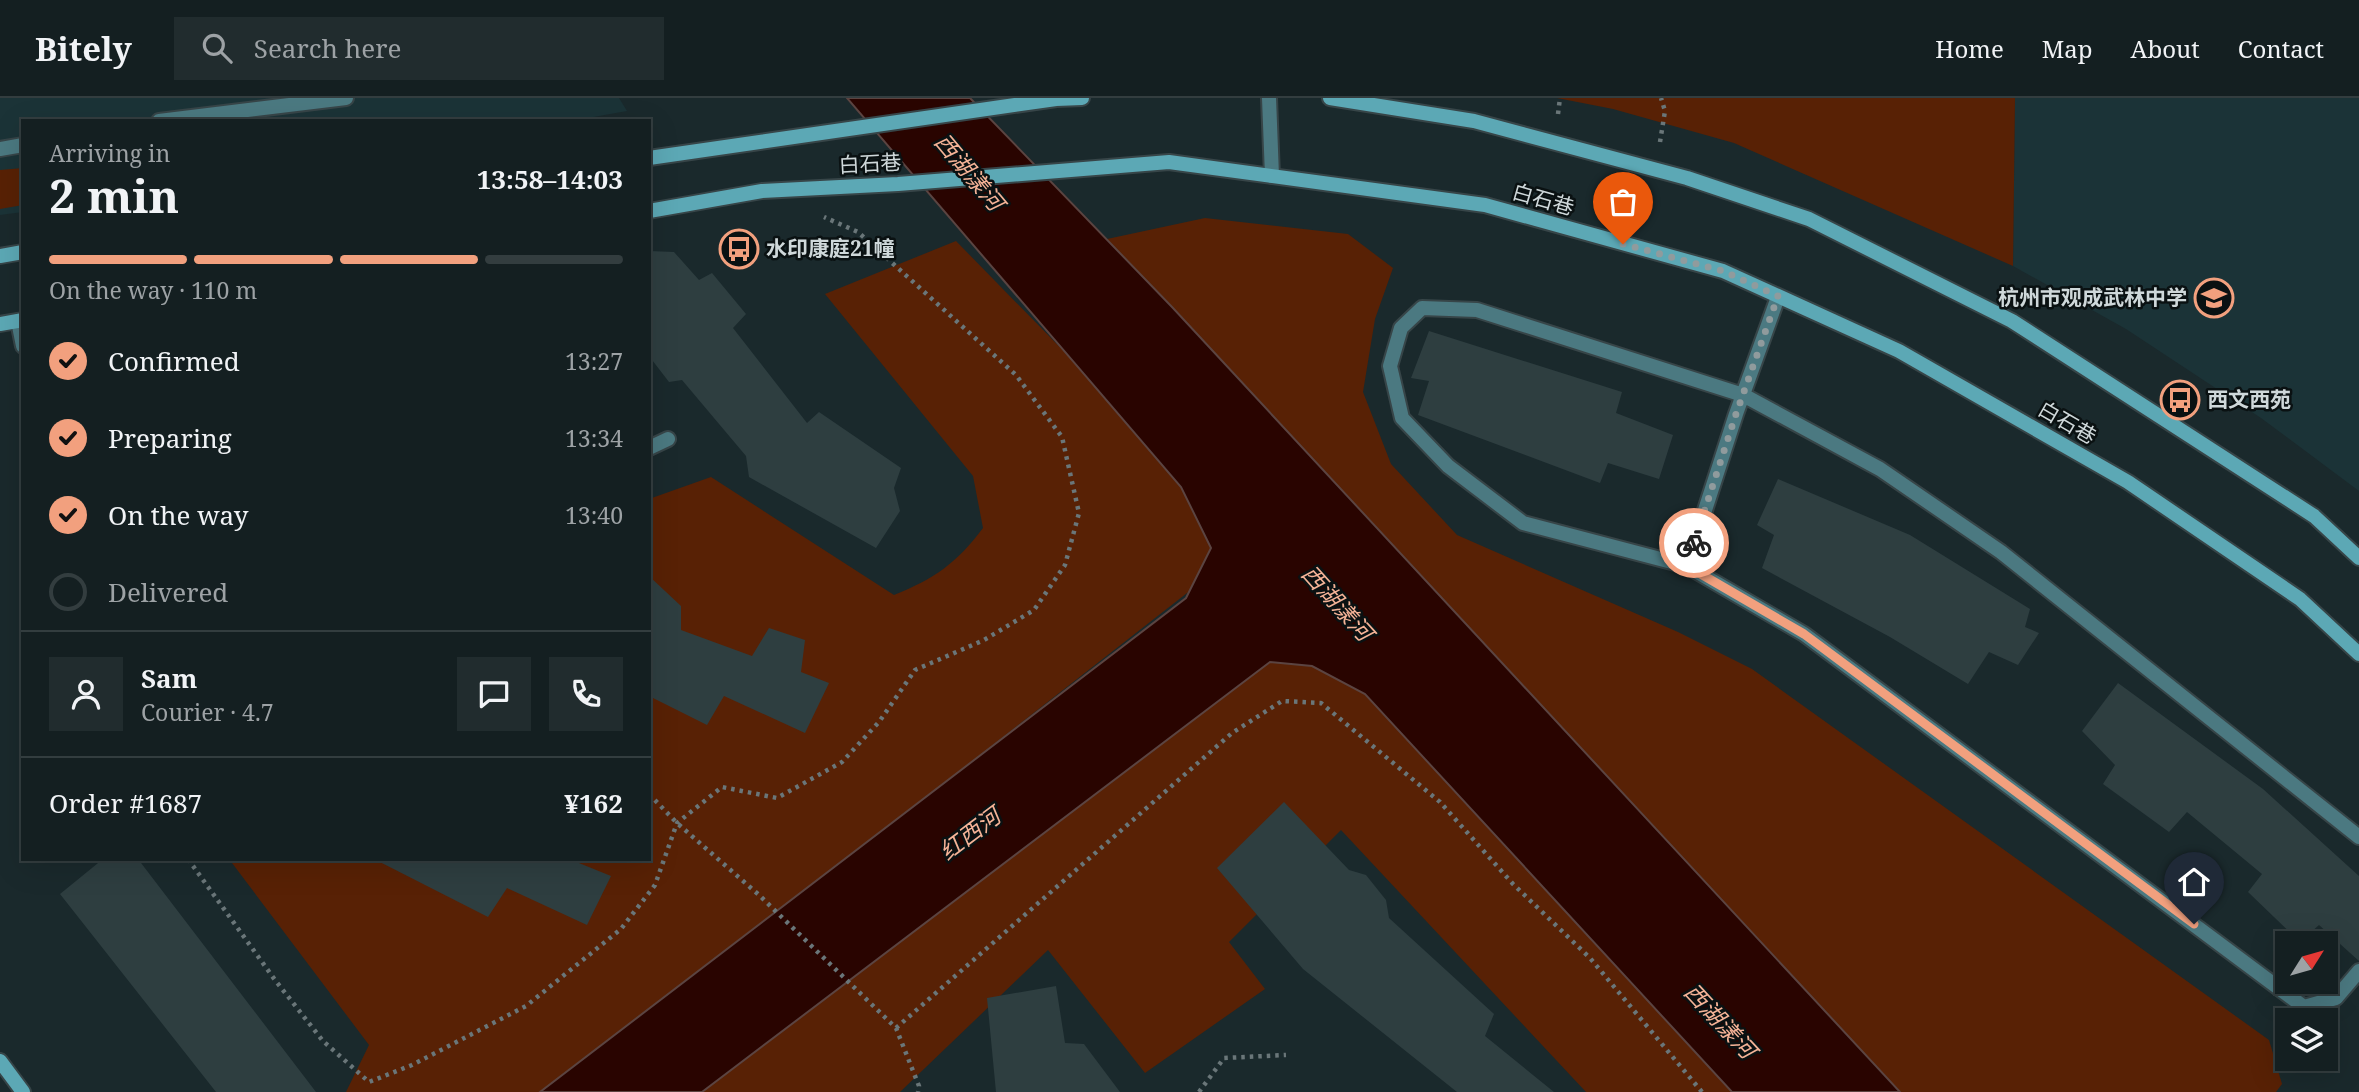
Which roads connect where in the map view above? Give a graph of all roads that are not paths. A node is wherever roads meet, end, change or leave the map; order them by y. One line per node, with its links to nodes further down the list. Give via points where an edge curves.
1 (346, 98): 6 (street)
2 (1082, 98): 5 (main road, 白石巷)
3 (1269, 98): 10 (street)
4 (1330, 98): 20 (main road, via 1474,121 1656,170 1809,219 2012,321 2314,516)
5 (1056, 99): 9 (main road, 白石巷)
6 (172, 119)
7 (21, 145): 8 (street)
8 (0, 149)
9 (651, 159)
10 (1272, 176): 11 (main road, 白石巷, via 1169,162 762,191); 14 (main road, 白石巷, via 1485,205 1723,271)
11 (651, 211)
12 (21, 252): 13 (main road)
13 (0, 256)
14 (1778, 296): 17 (street); 22 (main road, 白石巷, via 1899,351 2129,482 2300,599)
15 (20, 321): 16 (main road)
16 (0, 324)
17 (1743, 395): 21 (street); 21 (street, via 1477,310 1422,308 1401,328 1390,366 1402,418 1448,466 1523,523); 23 (street, via 1880,469 2001,552)
18 (668, 439): 19 (street)
19 (651, 447)
20 (2359, 558)
21 (1687, 566): 24 (street, via 1804,634 2304,1007 2336,998)
22 (2359, 653)
23 (2359, 837)
24 (2359, 971)
25 (0, 1061): 26 (main road)
26 (23, 1092)

